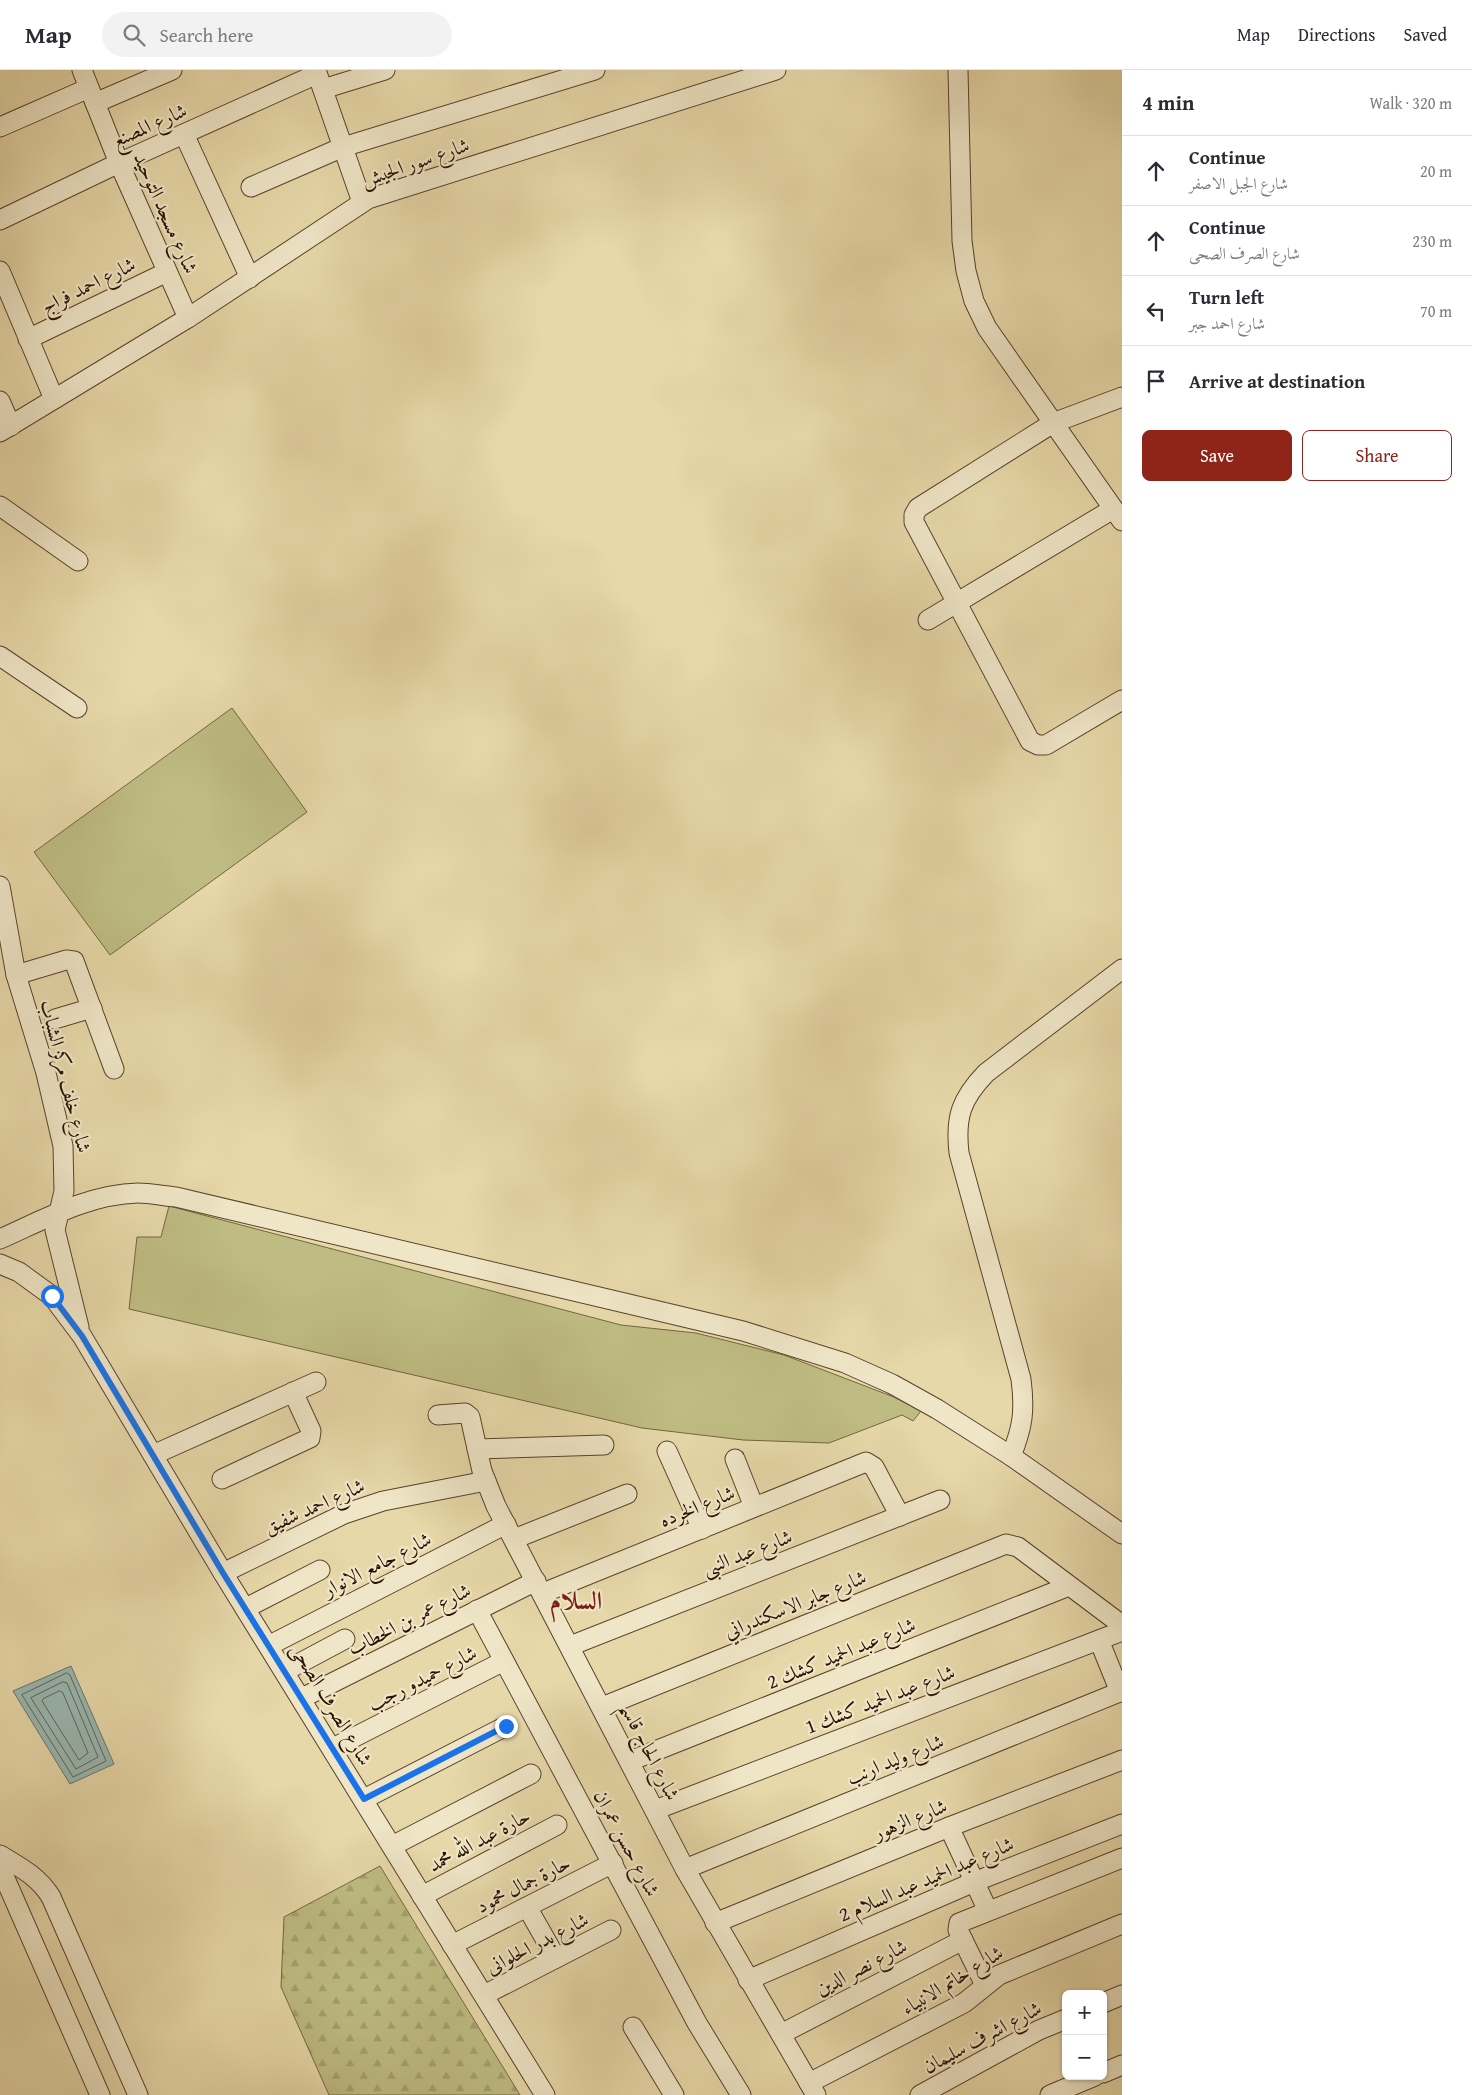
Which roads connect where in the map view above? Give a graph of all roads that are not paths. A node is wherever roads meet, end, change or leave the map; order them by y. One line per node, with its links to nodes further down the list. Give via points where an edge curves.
1 (82, 70): 9 (street, شارع مسجد التوحيد)
2 (172, 70): 9 (street)
3 (385, 70): 7 (street, شارع المصنع)
4 (595, 70): 12 (street)
5 (776, 70): 8 (street, شارع سور الجيش)
6 (958, 70): 25 (street, via 962,241 966,272 974,301 987,328)
7 (318, 78): 11 (street, شارع المصنع); 12 (street)
8 (722, 78): 15 (street, شارع سور الجيش)
9 (92, 96): 10 (street); 13 (street, شارع مسجد التوحيد)
10 (0, 127)
11 (184, 134): 13 (street, شارع المصنع); 19 (street)
12 (342, 147): 14 (street); 15 (street)
13 (118, 163): 16 (street, شارع المصنع); 18 (street, شارع مسجد التوحيد)
14 (250, 188)
15 (362, 202): 19 (street, شارع سور الجيش)
16 (0, 220)
17 (0, 271): 21 (street)
18 (167, 272): 20 (street, شارع مسجد التوحيد); 21 (street, شارع احمد فراج)
19 (250, 278): 20 (street, شارع سور الجيش)
20 (188, 318): 23 (street, شارع سور الجيش)
21 (28, 339): 23 (street)
22 (1122, 398): 25 (street)
23 (54, 400): 26 (street, شارع سور الجيش)
24 (0, 401): 26 (street)
25 (1053, 423): 28 (street); 30 (street, via 924,504 914,514 917,528)
26 (5, 429)
27 (0, 506): 29 (street)
28 (1118, 515): 30 (street)
29 (78, 561)
30 (956, 603): 31 (street); 33 (street, via 1030,741 1046,745)
31 (928, 620)
32 (0, 656): 34 (street)
33 (1122, 700)
34 (77, 708)
35 (0, 886): 37 (street, شارع خلف مركز الشباب)
36 (1122, 969): 52 (street, via 986,1072 970,1089 960,1109 956,1131 959,1154 1021,1379 1025,1406)
37 (16, 975): 38 (street, via 74,960); 41 (street, شارع خلف مركز الشباب, via 46,1073 63,1146 65,1176)
38 (92, 1008): 39 (street); 40 (street)
39 (55, 1019)
40 (114, 1069)
41 (60, 1213): 42 (street); 44 (street, شارع خلف مركز الشباب, via 55,1230); 52 (street, via 108,1196 139,1193 176,1198 743,1331 845,1363 892,1384)
42 (0, 1239)
43 (0, 1264): 44 (street, via 19,1272 52,1296)
44 (82, 1336): 51 (street, شارع الصرف الصحى)
45 (316, 1382): 46 (street)
46 (293, 1392): 51 (street); 54 (street, via 311,1431 310,1438)
47 (438, 1415): 49 (street, شارع الحاج قاسم, via 465,1413 470,1416)
48 (604, 1445): 49 (street)
49 (477, 1449): 55 (street, شارع الحاج قاسم)
50 (667, 1451): 60 (street)
51 (153, 1455): 64 (street, شارع الصرف الصحى)
52 (1011, 1456): 62 (street)
53 (735, 1459): 58 (street)
54 (222, 1479)
55 (486, 1481): 61 (street, شارع الحاج قاسم); 64 (street, شارع احمد شفيق, via 383,1501 344,1514)
56 (627, 1494): 61 (street, شارع جامع الانوار)
57 (940, 1500): 59 (street, شارع عبد النبى)
58 (754, 1507): 59 (street, شارع الخرده, via 869,1462); 60 (street, شارع الخرده)
59 (900, 1516): 74 (street, شارع عبد النبى)
60 (702, 1528): 66 (street, شارع الخرده)
61 (510, 1531): 66 (street, شارع الحاج قاسم); 73 (street, شارع جامع الانوار)
62 (1122, 1534)
63 (320, 1570): 67 (street)
64 (223, 1573): 67 (street, شارع الصرف الصحى)
65 (1069, 1586): 69 (street); 79 (street, شارع جابر الاسكندراني, via 1018,1547 1006,1544); 83 (street, شارع عبد الحميد كشك 2)
66 (540, 1587): 68 (street, شارع عمر بن الخطاب); 74 (street, شارع الحاج قاسم)
67 (246, 1608): 73 (street, شارع الصرف الصحى)
68 (477, 1610): 75 (street, شارع حسن عمران); 78 (street, شارع عمر بن الخطاب)
69 (1122, 1625)
70 (1122, 1631): 72 (street, شارع عبد الحميد كشك 1)
71 (345, 1639): 76 (street)
72 (1099, 1640): 77 (street); 86 (street, شارع عبد الحميد كشك 1)
73 (270, 1645): 76 (street, شارع الصرف الصحى)
74 (570, 1646): 79 (street, شارع الحاج قاسم)
75 (504, 1661): 81 (street, شارع حميدو رجب); 93 (street, شارع حسن عمران)
76 (285, 1671): 78 (street, شارع الصرف الصحى)
77 (1121, 1692): 95 (street, شارع وليد ارنب)
78 (302, 1698): 81 (street, شارع الصرف الصحى)
79 (602, 1707): 83 (street, شارع الحاج قاسم)
80 (506, 1726): 85 (street)
81 (333, 1748): 85 (street, شارع الصرف الصحى)
82 (1122, 1760): 88 (street, شارع الزهور)
83 (630, 1762): 86 (street, شارع الحاج قاسم)
84 (531, 1774): 90 (street)
85 (364, 1799): 90 (street, شارع الصرف الصحى)
86 (655, 1810): 95 (street, شارع الحاج قاسم)
87 (557, 1825): 97 (street, حارة عبد الله محمد)
88 (949, 1827): 96 (street); 100 (street, شارع الزهور)
89 (1121, 1828): 96 (street, شارع عبد الحميد عبد السلام 2)
90 (392, 1846): 97 (street, شارع الصرف الصحى)
91 (0, 1854): 120 (street, via 34,1876 51,1897)
92 (1122, 1858): 99 (street, شارع نصر الدين)
93 (613, 1864): 98 (street, حارة جمال محمود); 123 (street, شارع حسن عمران, via 697,2023)
94 (0, 1868): 119 (street)
95 (686, 1869): 100 (street, شارع الحاج قاسم)
96 (974, 1882): 99 (street); 106 (street, شارع عبد الحميد عبد السلام 2)
97 (422, 1896): 104 (street, شارع الصرف الصحى)
98 (527, 1907): 104 (street, حارة جمال محمود); 105 (street)
99 (988, 1911): 103 (street, شارع نصر الدين)
100 (716, 1923): 106 (street, شارع الحاج قاسم)
101 (1122, 1924): 107 (street, شارع خاتم الانبياء, via 1008,1970)
102 (611, 1930): 105 (street, شارع بدر الحلوانى)
103 (960, 1932): 107 (street); 113 (street, شارع نصر الدين)
104 (452, 1945): 108 (street, شارع الصرف الصحى)
105 (556, 1958): 108 (street, شارع بدر الحلوانى)
106 (748, 1980): 113 (street, شارع الحاج قاسم)
107 (985, 1985): 117 (street, شارع خاتم الانبياء, via 964,2003)
108 (484, 1995): 121 (street, شارع الصرف الصحى)
109 (1122, 1995): 110 (street)
110 (1107, 2001)
111 (1062, 2021): 124 (street, شارع اشرف سليمان)
112 (633, 2026): 122 (street)
113 (781, 2034): 117 (street, شارع الحاج قاسم)
114 (1122, 2065): 115 (street)
115 (1107, 2071)
116 (1086, 2080): 118 (street)
117 (813, 2089)
118 (1053, 2094)
119 (100, 2095)
120 (138, 2095)
121 (545, 2095)
122 (674, 2095)
123 (741, 2095)
124 (920, 2095)

